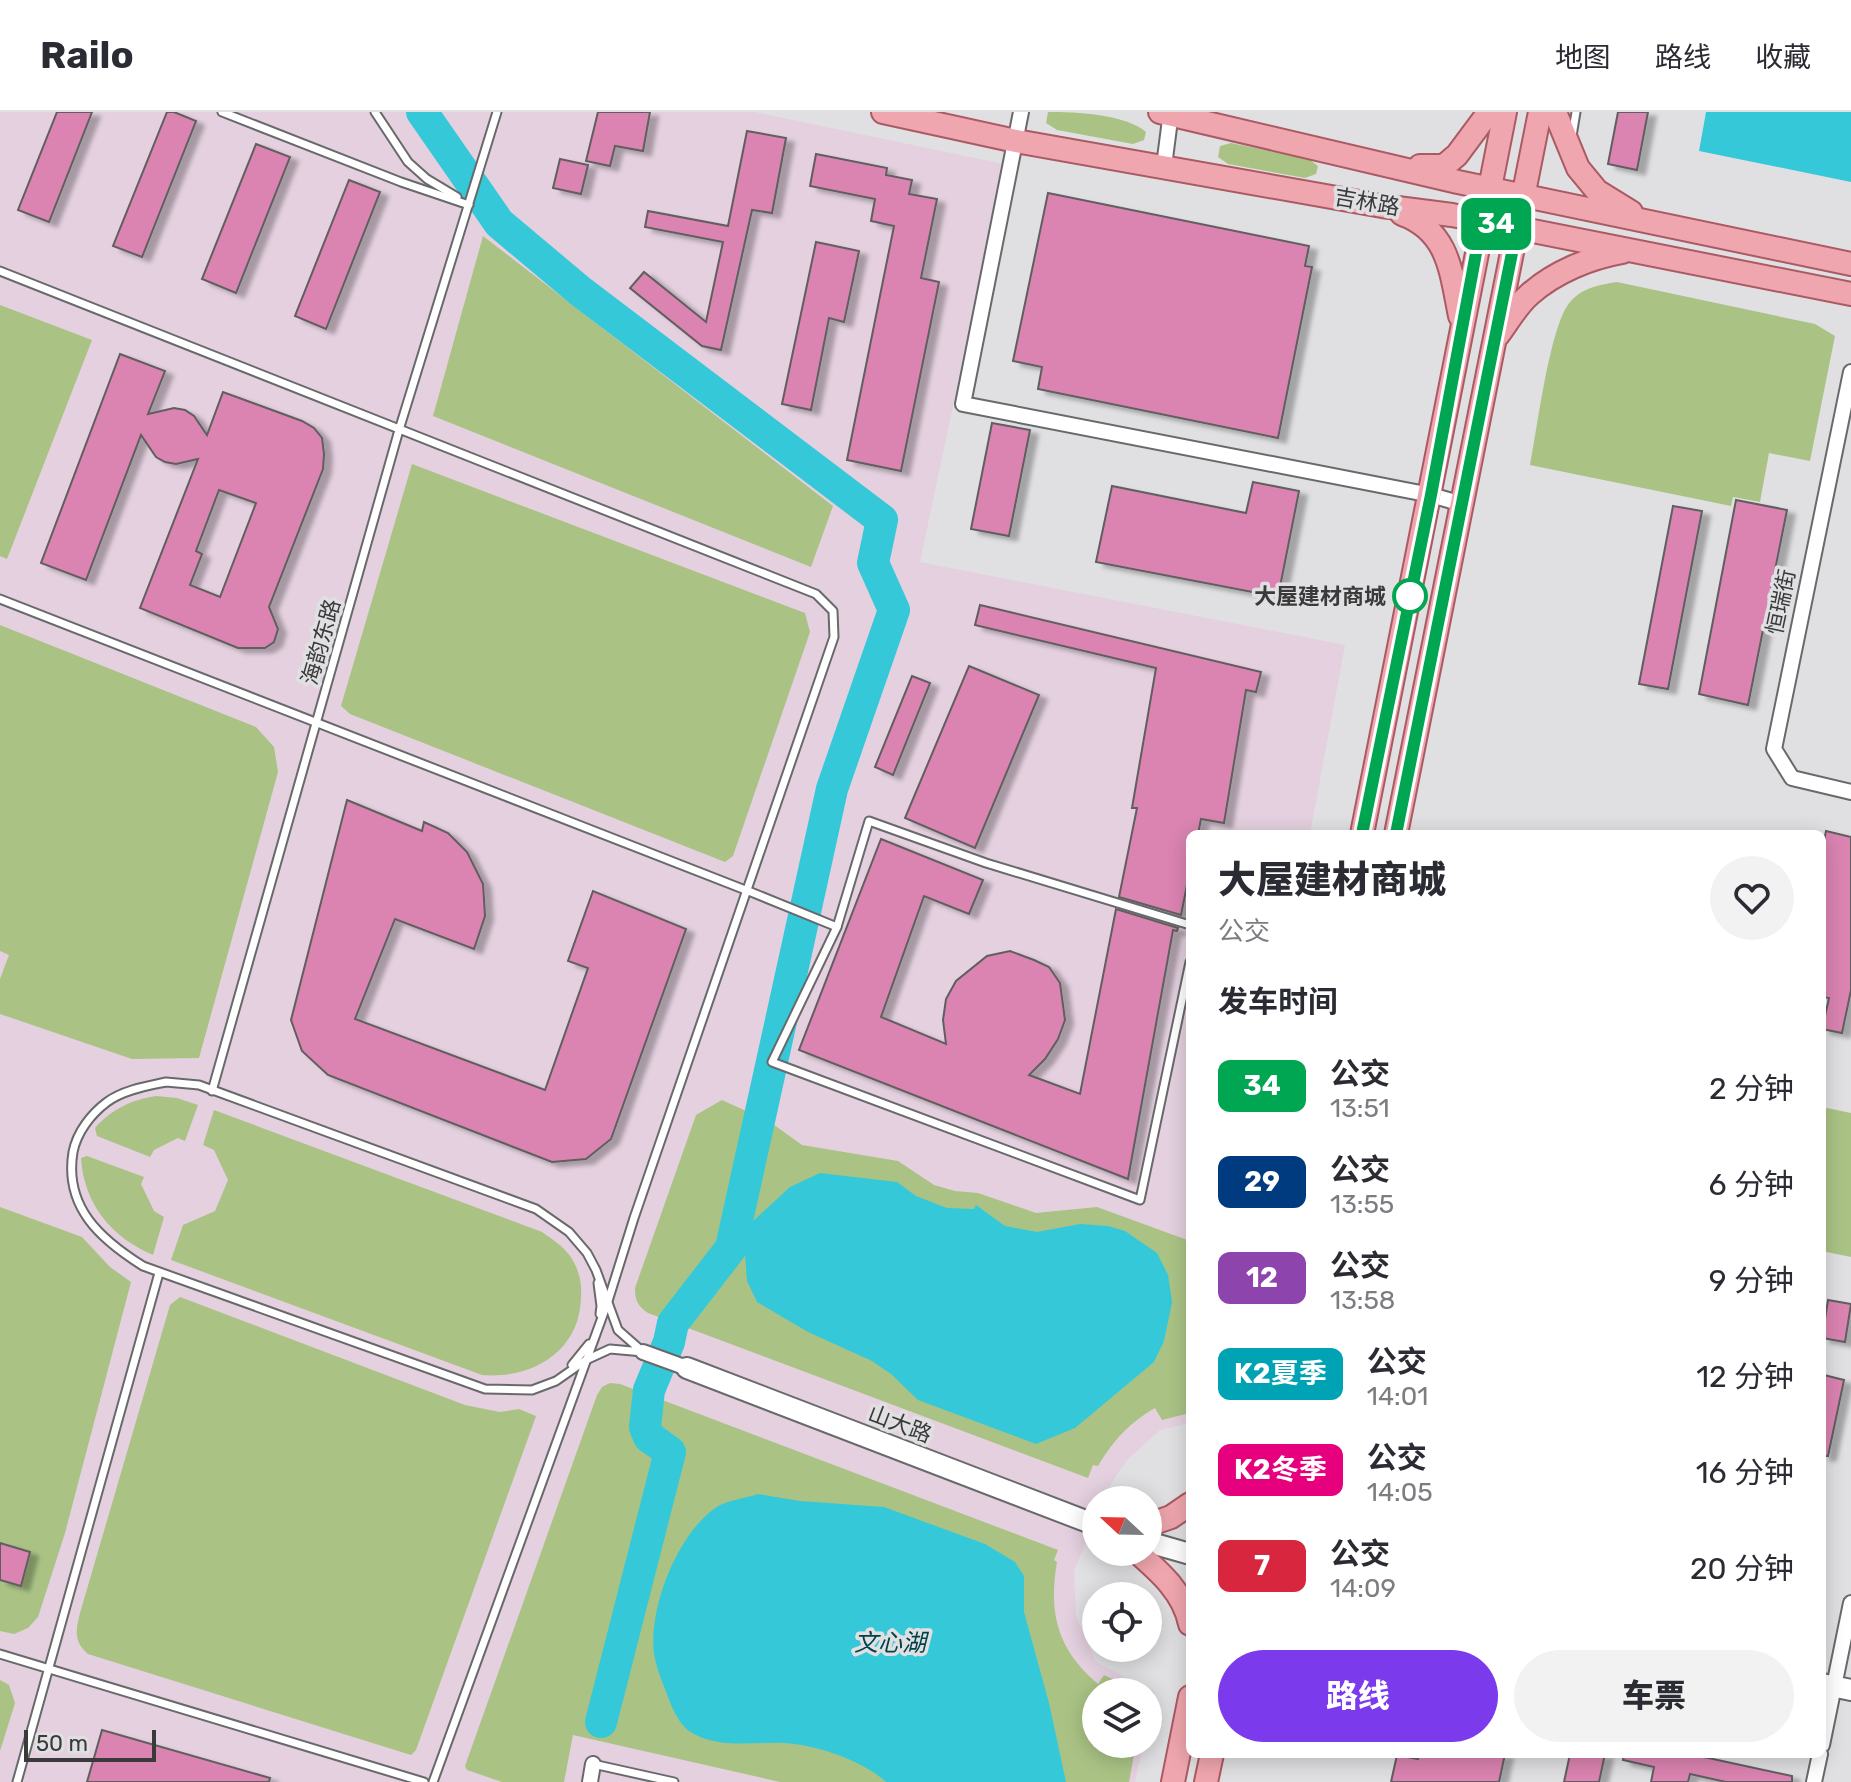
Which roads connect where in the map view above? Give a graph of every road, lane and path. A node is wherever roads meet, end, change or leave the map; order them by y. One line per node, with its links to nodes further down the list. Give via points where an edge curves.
1 (222, 112): 20 (lane)
2 (375, 112): 20 (lane, via 408,162)
3 (497, 112): 20 (lane, 海韵东路)
4 (883, 112): 13 (main road, 吉林路)
5 (1021, 112): 13 (street)
6 (1474, 112): 14 (lane)
7 (1489, 112): 14 (main road)
8 (1505, 112): 18 (main road)
9 (1540, 112): 19 (main road)
10 (1555, 112): 15 (main road)
11 (1576, 112): 15 (lane)
12 (1167, 113): 16 (street); 17 (main road, 吉林路)
13 (1016, 141): 16 (main road, 吉林路); 33 (street, via 963,404)
14 (1468, 141): 17 (main road, via 1444,166)
15 (1569, 150): 22 (main road, via 1597,191)
16 (1164, 166): 21 (main road, 吉林路)
17 (1395, 167): 18 (main road, 吉林路)
18 (1489, 189): 19 (main road, 吉林路); 23 (main road)
19 (1524, 196): 22 (main road, 吉林路); 24 (main road)
20 (469, 205): 32 (lane, 海韵东路)
21 (1382, 206): 23 (main road, 吉林路); 29 (main road, via 1420,220 1441,242)
22 (1642, 219): 26 (main road, 吉林路)
23 (1482, 221): 24 (main road, 吉林路); 29 (main road)
24 (1517, 228): 25 (main road, 吉林路); 30 (main road)
25 (1629, 250): 28 (main road, 吉林路); 30 (main road, via 1555,276 1528,296)
26 (1851, 264)
27 (0, 271): 32 (lane)
28 (1851, 294)
29 (1462, 330): 33 (main road)
30 (1495, 339): 34 (main road)
31 (1851, 372): 37 (street, 恒瑞街, via 1774,749 1792,778)
32 (399, 430): 36 (lane, 海韵东路); 40 (lane, via 816,594 833,611 834,637)
33 (1431, 495): 34 (street); 38 (main road)
34 (1462, 504): 39 (main road)
35 (0, 599): 36 (lane)
36 (317, 723): 40 (lane); 44 (lane, 海韵东路)
37 (1851, 792)
38 (1363, 830)
39 (1397, 830)
40 (744, 890): 42 (lane); 47 (lane)
41 (1186, 924): 42 (lane, via 869,821)
42 (837, 927): 43 (lane, via 772,1062 1140,1200)
43 (1186, 981)
44 (212, 1091): 45 (lane, via 536,1209 569,1232); 46 (lane, via 166,1082 139,1088 109,1100 75,1142 70,1168 74,1198 118,1251)
45 (596, 1270): 47 (lane); 48 (lane, via 601,1306)
46 (159, 1273): 52 (lane, via 470,1386 532,1390); 62 (lane)
47 (608, 1301): 48 (lane); 49 (lane, via 618,1330)
48 (596, 1333): 50 (lane); 52 (lane)
49 (643, 1352): 50 (lane, via 610,1349); 51 (street)
50 (586, 1360): 52 (lane); 71 (lane)
51 (687, 1368): 54 (main road, 山大路)
52 (556, 1381)
53 (1186, 1507): 55 (main road)
54 (1082, 1520)
55 (1162, 1520)
56 (1162, 1546): 57 (main road)
57 (1186, 1553)
58 (1152, 1566): 60 (main road)
59 (1851, 1603): 63 (street)
60 (1186, 1609)
61 (0, 1654): 62 (lane)
62 (50, 1668): 69 (lane); 70 (lane)
63 (1836, 1686): 65 (street)
64 (1186, 1715): 74 (main road)
65 (1826, 1728)
66 (1211, 1758): 75 (main road)
67 (1819, 1758): 76 (street)
68 (593, 1764): 72 (street); 73 (lane)
69 (17, 1782)
70 (424, 1782)
71 (433, 1782)
72 (590, 1782)
73 (674, 1782)
74 (1173, 1782)
75 (1206, 1782)
76 (1814, 1782)

